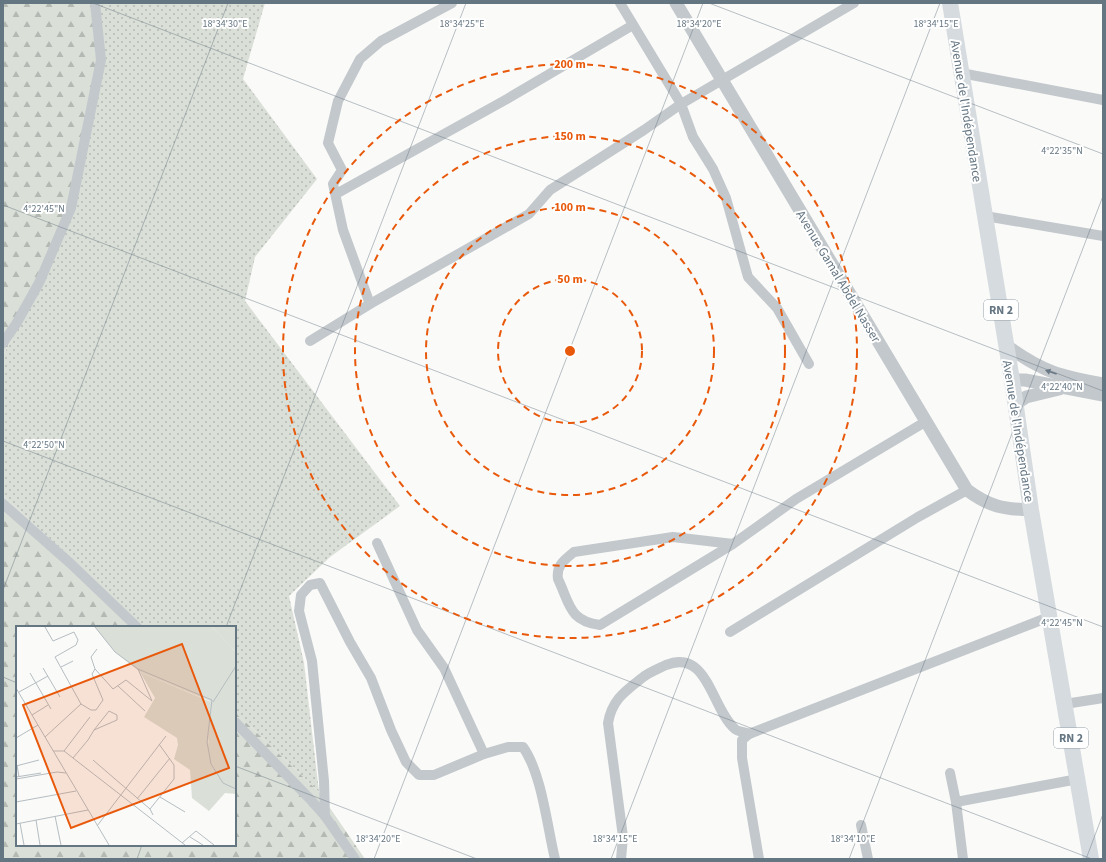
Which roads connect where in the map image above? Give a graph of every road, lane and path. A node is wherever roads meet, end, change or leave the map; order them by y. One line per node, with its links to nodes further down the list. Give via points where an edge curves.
1 (95, 3): 17 (street, via 101,60 71,208 39,283)
2 (452, 3): 12 (street, via 388,38 360,58 338,101 328,143 342,170 333,184)
3 (620, 3): 7 (street)
4 (676, 3): 9 (street, Avenue Gamal Abdel Nasser)
5 (854, 3): 9 (street)
6 (950, 3): 8 (main road, Avenue de l'Indépendance / RN 2)
7 (633, 25): 11 (street); 12 (street, via 507,99)
8 (961, 73): 10 (street); 13 (main road, Avenue de l'Indépendance / RN 2)
9 (723, 80): 11 (street); 25 (street, Avenue Gamal Abdel Nasser)
10 (1103, 100)
11 (681, 104): 15 (street, via 550,190 529,214); 19 (street, via 693,137 713,169 726,198 748,277 777,308)
12 (336, 194): 15 (street, via 343,230)
13 (985, 216): 14 (street); 18 (main road, Avenue de l'Indépendance / RN 2)
14 (1103, 236)
15 (370, 304): 16 (street)
16 (310, 341)
17 (3, 343)
18 (1007, 346): 20 (main road, Avenue de l'Indépendance / RN 2); 21 (street, one-way to 18, via 1043,370)
19 (809, 364)
20 (1012, 380): 22 (street, via 1025,380); 24 (main road, Avenue de l'Indépendance / RN 2)
21 (1103, 384)
22 (1063, 388): 23 (street); 24 (street, via 1026,397)
23 (1103, 395)
24 (1016, 404): 28 (main road, Avenue de l'Indépendance / RN 2)
25 (925, 422): 26 (street, Avenue Gamal Abdel Nasser); 30 (street, via 796,499)
26 (967, 490): 28 (street, Avenue Gamal Abdel Nasser, via 983,502); 33 (street, via 905,524)
27 (3, 504): 32 (street)
28 (1031, 510): 31 (main road, Avenue de l'Indépendance / RN 2)
29 (377, 543): 38 (street, via 417,630 444,668)
30 (732, 544): 30 (street, via 600,625 585,623 576,617 558,579 557,572 562,562 574,552 673,537)
31 (1050, 617): 35 (main road, Avenue de l'Indépendance / RN 2); 37 (street)
32 (136, 626)
33 (730, 632)
34 (1103, 698): 35 (street)
35 (1065, 704): 40 (main road, Avenue de l'Indépendance / RN 2)
36 (236, 723): 42 (street)
37 (749, 734): 46 (street, via 736,730 723,715 703,673 691,664 673,663 647,673 622,694 611,710 608,723 623,837); 47 (street, via 742,740 742,758)
38 (484, 754): 42 (street, via 434,775 419,775 406,762 371,678 320,584 310,585 301,595 299,611 312,661); 45 (street, via 508,747 523,748 530,757)
39 (950, 773): 41 (street)
40 (1078, 779): 41 (street); 50 (main road, Avenue de l'Indépendance / RN 2)
41 (956, 802): 49 (street)
42 (325, 816): 44 (street)
43 (861, 825): 48 (street)
44 (355, 859)
45 (555, 859)
46 (621, 859)
47 (758, 859)
48 (868, 859)
49 (963, 859)
50 (1091, 859)

